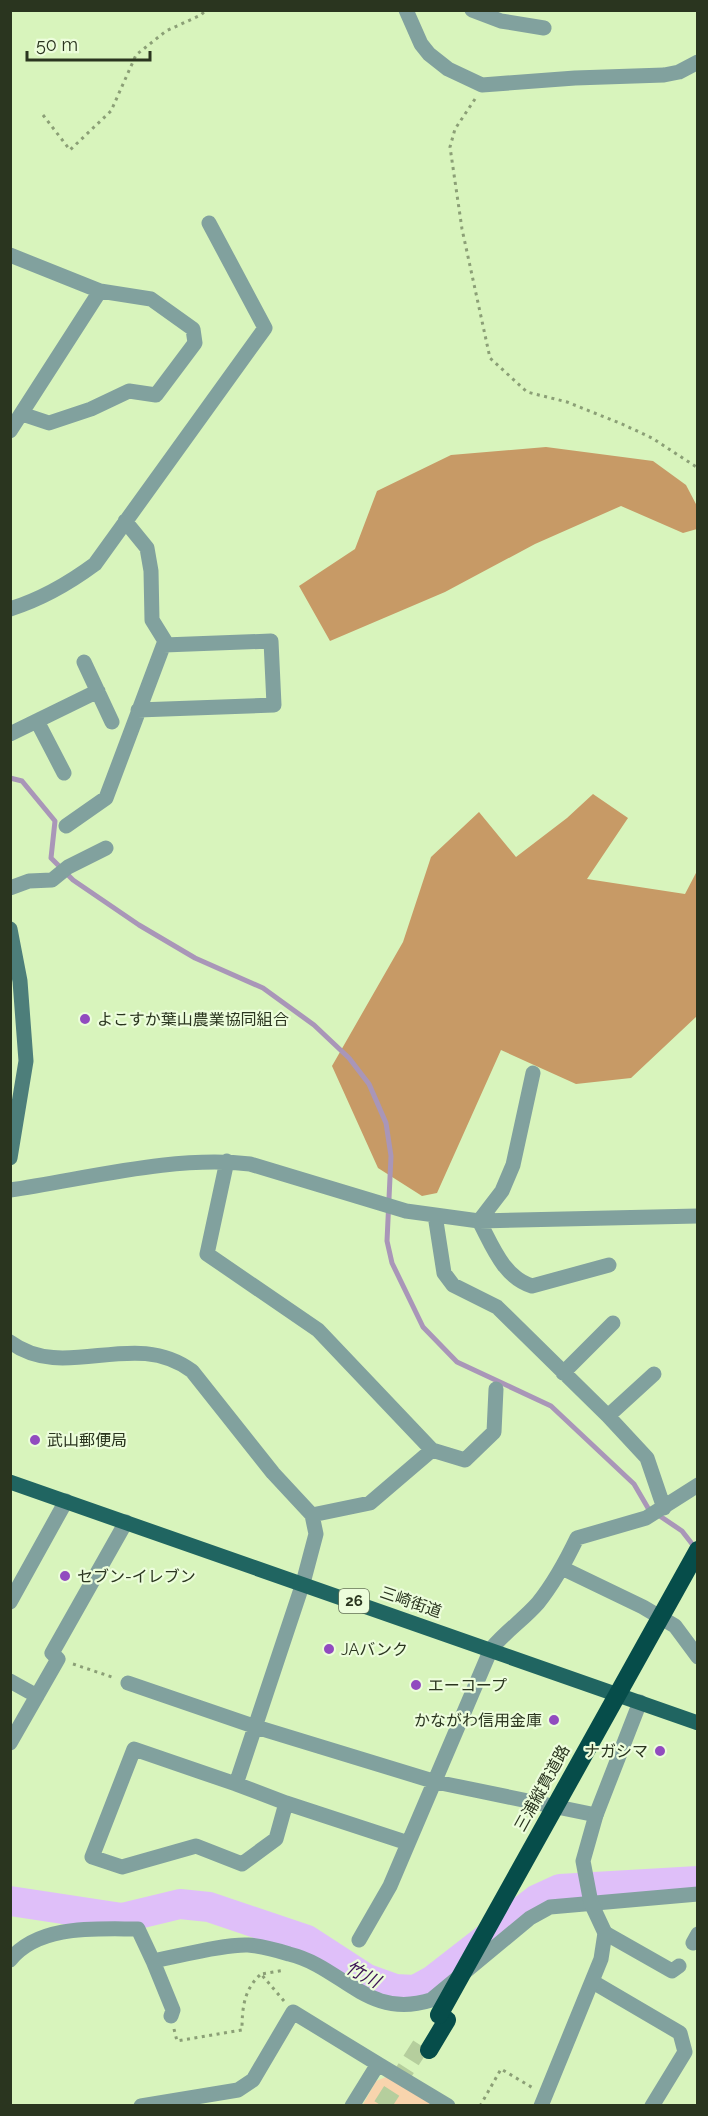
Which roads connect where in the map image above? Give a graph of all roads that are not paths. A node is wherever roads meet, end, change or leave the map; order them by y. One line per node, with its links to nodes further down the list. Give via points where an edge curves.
1 (406, 10): 4 (street, via 429,54 448,69 482,86 664,75)
2 (472, 10): 3 (street, via 501,21)
3 (544, 28)
4 (698, 62)
5 (210, 223): 10 (street, via 265,328)
6 (10, 255): 7 (street)
7 (100, 291): 8 (street); 8 (street, via 151,298 193,329 195,343 156,394 129,391 49,423)
8 (22, 414): 9 (street)
9 (10, 431)
10 (126, 521): 11 (street, via 95,564 67,585); 12 (street, via 147,548 152,620)
11 (10, 609)
12 (164, 645): 15 (street); 15 (street, via 271,641 274,705)
13 (84, 662): 14 (street)
14 (98, 691): 16 (street); 17 (street)
15 (138, 710): 20 (street, via 106,798)
16 (38, 721): 18 (street); 19 (street)
17 (112, 722)
18 (10, 734)
19 (64, 773)
20 (66, 826)
21 (106, 848): 22 (street, via 68,867 52,880 29,881)
22 (10, 888)
23 (12, 940): 25 (main road, via 20,981 26,1061)
24 (532, 1073): 30 (street, via 513,1165 502,1191)
25 (10, 1158)
26 (227, 1161): 27 (street); 28 (street, via 250,1164 364,1200); 38 (street, via 207,1254 318,1330)
27 (10, 1190)
28 (435, 1215): 30 (street); 34 (street, via 444,1273 453,1285 497,1307)
29 (698, 1216): 30 (street)
30 (479, 1221): 31 (street, via 508,1270 520,1282 532,1286)
31 (609, 1265)
32 (613, 1323): 34 (street)
33 (10, 1342): 43 (street, via 25,1353 49,1358 146,1352 178,1361 192,1371 273,1473)
34 (563, 1373): 37 (street)
35 (654, 1374): 37 (street)
36 (496, 1389): 38 (street, via 494,1432 465,1460)
37 (608, 1416): 42 (street, via 647,1458)
38 (432, 1450): 43 (street, via 370,1503)
39 (10, 1482): 41 (main road, 三崎街道 / 26)
40 (698, 1485): 42 (street)
41 (66, 1501): 44 (main road, 三崎街道 / 26); 49 (street)
42 (664, 1508): 46 (street, via 646,1518 577,1538)
43 (312, 1515): 48 (street, via 316,1534)
44 (126, 1522): 48 (main road, 三崎街道 / 26); 54 (street, via 52,1653 58,1659)
45 (698, 1550): 73 (highway, 三浦縦貫道路, bridge)
46 (562, 1568): 50 (street, via 537,1604 507,1629); 51 (street, via 675,1626)
47 (698, 1569): 73 (highway, 三浦縦貫道路)
48 (303, 1583): 50 (main road, 三崎街道 / 26); 57 (street)
49 (12, 1596)
50 (491, 1649): 55 (main road, 三崎街道 / 26); 59 (street)
51 (698, 1657)
52 (10, 1682): 54 (street)
53 (128, 1683): 57 (street)
54 (37, 1696): 58 (street)
55 (640, 1702): 56 (main road, 三崎街道 / 26); 62 (street)
56 (698, 1723)
57 (256, 1727): 59 (street); 60 (street)
58 (10, 1743)
59 (436, 1782): 62 (street); 63 (street)
60 (236, 1784): 61 (street); 61 (street, via 134,1749 92,1857 122,1867 196,1846 242,1864 276,1839)
61 (286, 1803): 63 (street)
62 (596, 1815): 65 (street, via 583,1861)
63 (408, 1843): 67 (street, via 390,1886)
64 (698, 1894): 65 (street)
65 (591, 1903): 66 (street); 69 (street, via 550,1907 540,1912 431,2000 412,2006 375,2000 291,1954 248,1946)
66 (605, 1933): 70 (street, via 672,1971); 71 (street)
67 (359, 1940)
68 (10, 1960): 69 (street, via 18,1951 59,1932 138,1929)
69 (153, 1961): 72 (street, via 173,2010)
70 (679, 1966)
71 (593, 1982): 76 (street); 81 (street, via 680,2033 686,2052)
72 (171, 2016)
73 (443, 2017): 74 (highway, 三浦縦貫道路)
74 (425, 2048)
75 (378, 2064): 77 (street, via 293,2012 253,2080 238,2090); 79 (street); 80 (street)
76 (543, 2100)
77 (181, 2102): 78 (street)
78 (141, 2106)
79 (352, 2106)
80 (448, 2106)
81 (652, 2106)

